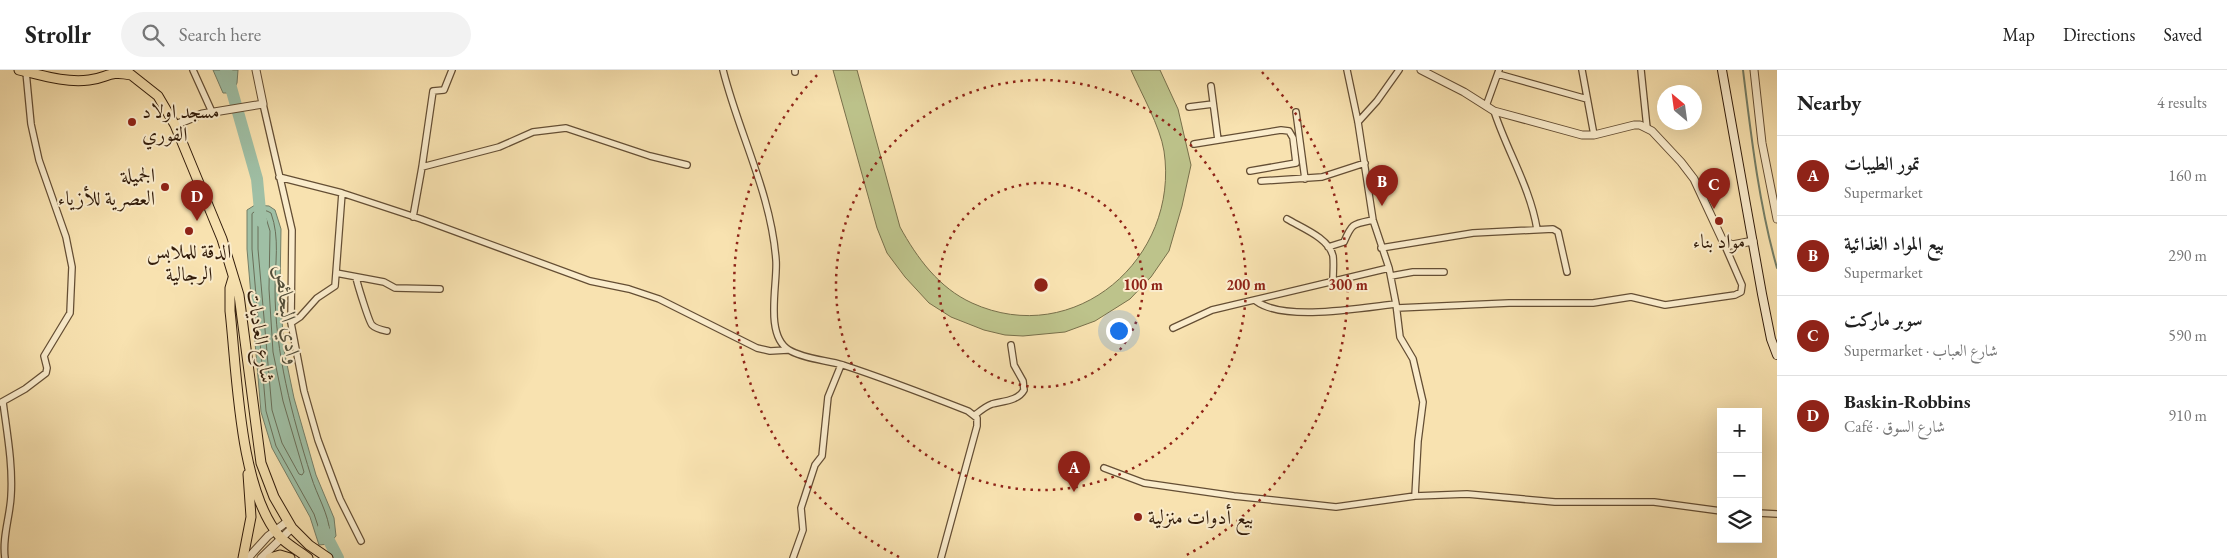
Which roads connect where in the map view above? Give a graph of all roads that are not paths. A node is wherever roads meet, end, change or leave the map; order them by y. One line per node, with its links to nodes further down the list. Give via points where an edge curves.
1 (94, 70): 17 (main road)
2 (125, 70): 16 (main road)
3 (192, 70): 25 (street)
4 (256, 70): 20 (street)
5 (452, 70): 35 (street, via 444,90 433,91)
6 (723, 70): 65 (street, via 770,216 777,271 774,324)
7 (1347, 70): 27 (street)
8 (1399, 70): 27 (street)
9 (1421, 70): 22 (street)
10 (1582, 70): 19 (street)
11 (1641, 70): 29 (street)
12 (1722, 70): 47 (main road)
13 (1754, 70): 43 (street, via 1762,143)
14 (22, 71): 17 (main road, via 60,80); 68 (street, via 39,160 66,237 72,267 70,313 44,356 46,373)
15 (1499, 72): 19 (street); 22 (street)
16 (133, 76): 17 (main road, via 117,72); 28 (main road, via 158,96)
17 (89, 80)
18 (1211, 86): 21 (street)
19 (1587, 99): 30 (street)
20 (263, 104): 25 (street); 37 (street)
21 (1214, 104): 23 (street); 31 (street)
22 (1486, 106): 24 (street)
23 (1188, 107)
24 (1494, 111): 30 (street, via 1582,135); 45 (street, via 1504,142 1528,190)
25 (212, 112): 28 (street)
26 (1296, 112): 38 (street)
27 (1358, 122): 33 (street)
28 (175, 125): 56 (main road, via 222,239)
29 (1647, 128): 30 (street, via 1634,125); 46 (street, via 1694,179)
30 (1594, 135)
31 (1218, 140): 32 (street); 36 (street, via 1289,131 1296,163)
32 (1194, 144)
33 (1365, 163): 38 (street, via 1331,175); 44 (street)
34 (687, 165): 35 (street, via 566,128 533,132 500,147)
35 (422, 167): 41 (street)
36 (1250, 171)
37 (279, 177): 40 (street); 61 (street, via 292,230)
38 (1306, 179): 39 (street)
39 (1261, 181)
40 (342, 193): 41 (street); 53 (street)
41 (413, 216): 65 (street, via 590,281 629,288 659,299 757,348)
42 (1287, 219): 48 (street)
43 (1777, 219)
44 (1373, 220): 48 (street, via 1353,225 1342,244); 49 (street)
45 (1537, 229): 49 (street, via 1473,233); 52 (street, via 1558,232)
46 (1722, 239): 47 (street, via 1732,245); 60 (street, via 1742,285 1740,292 1735,294 1660,305 1631,298 1593,303)
47 (1753, 241): 66 (main road, via 1771,339)
48 (1328, 247): 57 (street, via 1333,256)
49 (1381, 248): 50 (street)
50 (1389, 268): 54 (street); 57 (street)
51 (1444, 272): 54 (street)
52 (1567, 272)
53 (336, 273): 55 (street); 61 (street, via 335,286 316,298)
54 (1391, 276): 60 (street)
55 (356, 277): 58 (street, via 384,282 395,288); 63 (street, via 357,289 372,325)
56 (233, 278): 70 (main road, شارع العاديات, via 230,311); 76 (main road, شارع العاديات, via 239,295 262,463 274,497)
57 (1333, 280): 59 (street)
58 (440, 289)
59 (1256, 300): 60 (street, via 1268,308 1307,312); 62 (street, via 1205,312)
60 (1397, 306): 72 (street, via 1400,337 1413,359 1423,402)
61 (291, 323): 78 (street, via 304,391 318,440 340,499)
62 (1173, 328)
63 (387, 331)
64 (1011, 345): 69 (street, via 1014,365 1023,381 1022,394 991,405)
65 (788, 350): 67 (street)
66 (1777, 355)
67 (841, 365): 69 (street, via 904,385); 87 (street, via 828,397 822,456 815,465 801,508 803,530)
68 (1, 402): 79 (street, via 8,442 11,496)
69 (975, 415): 88 (street, via 977,426)
70 (247, 464): 77 (main road, شارع العاديات); 80 (main road, via 251,517)
71 (1104, 468): 72 (street, via 1144,483 1336,507)
72 (1415, 496): 73 (street, via 1467,494 1555,502 1654,502)
73 (1717, 510)
74 (1762, 513): 75 (street)
75 (1777, 514)
76 (290, 524): 77 (street); 86 (main road, شارع العاديات, via 309,545)
77 (278, 534): 81 (street); 82 (street); 85 (main road, شارع العاديات)
78 (361, 541)
79 (4, 558)
80 (242, 558)
81 (248, 558)
82 (261, 558)
83 (270, 558): 84 (main road, via 280,555)
84 (290, 558)
85 (308, 558)
86 (328, 558)
87 (792, 558)
88 (941, 558)

